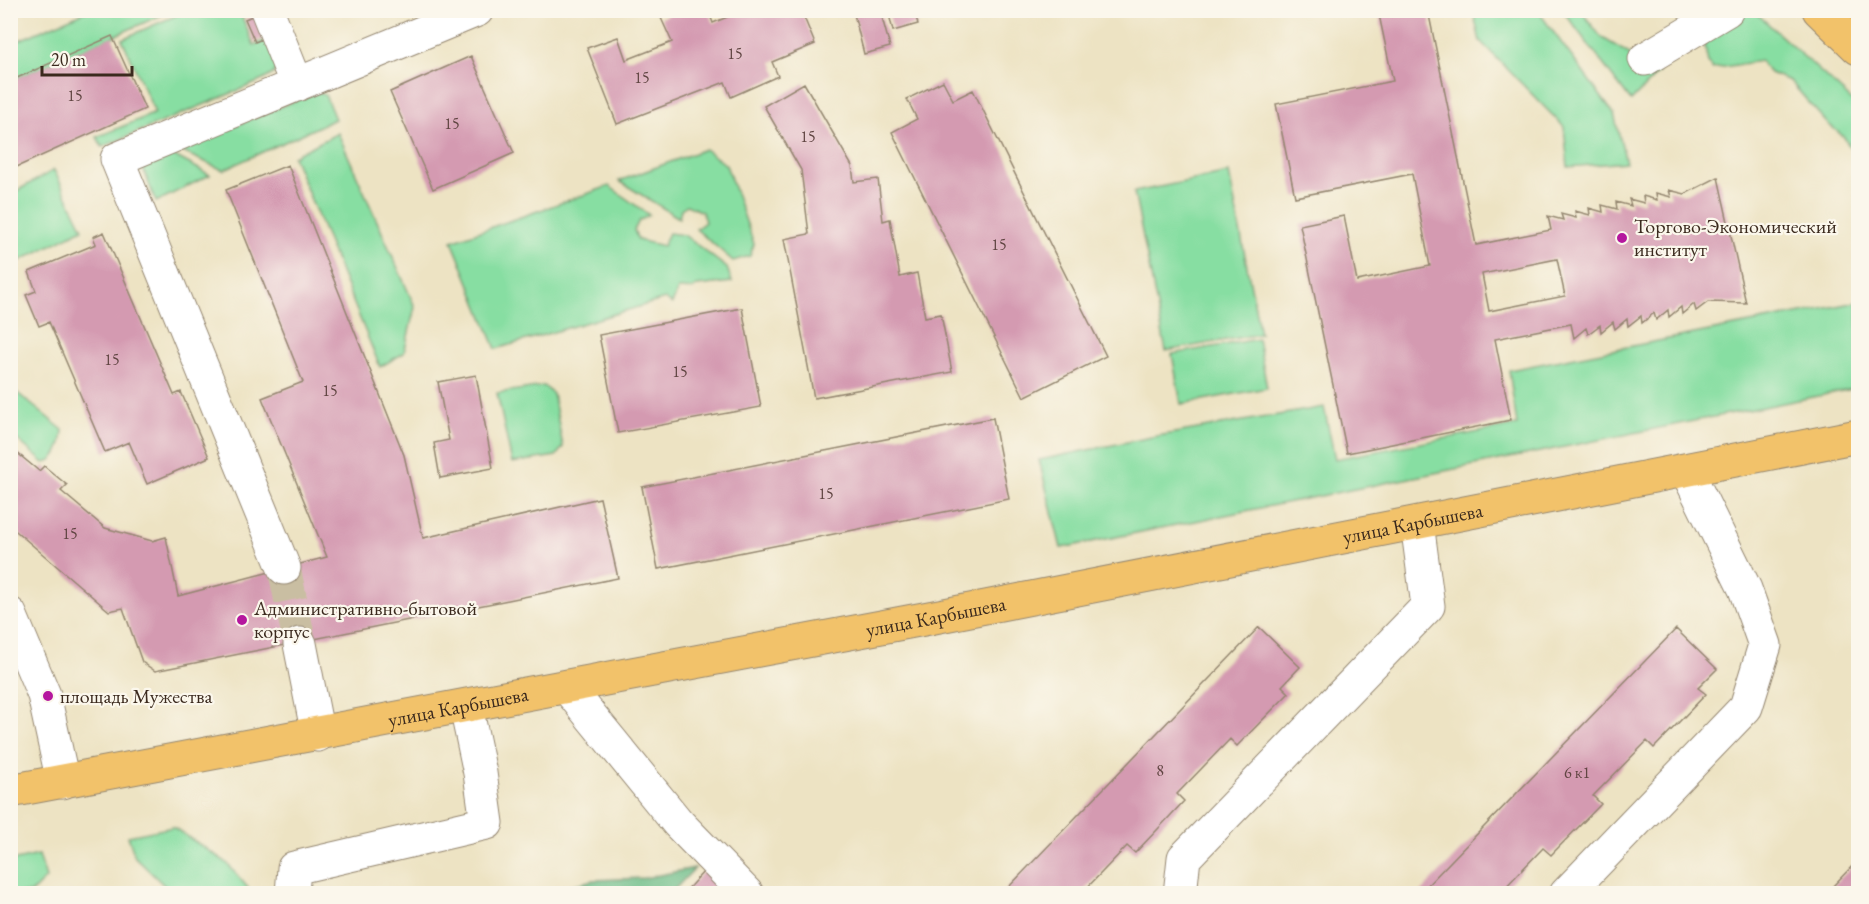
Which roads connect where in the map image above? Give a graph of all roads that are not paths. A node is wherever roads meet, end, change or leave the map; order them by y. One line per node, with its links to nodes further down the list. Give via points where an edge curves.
1 (267, 10): 7 (lane)
2 (477, 10): 7 (lane)
3 (1727, 10): 6 (lane)
4 (1819, 10): 5 (main road)
5 (1858, 48)
6 (1645, 59)
7 (297, 85): 11 (lane, via 117,159)
8 (1858, 435): 9 (main road, улица Карбышева)
9 (1687, 471): 10 (main road, улица Карбышева); 22 (lane, via 1745,589 1765,645 1746,706)
10 (1417, 524): 14 (main road, улица Карбышева); 21 (lane, via 1428,606 1184,858)
11 (284, 568)
12 (10, 614): 17 (lane, via 44,695)
13 (300, 644): 16 (lane)
14 (567, 687): 15 (main road, улица Карбышева); 20 (lane, via 678,823)
15 (466, 707): 16 (main road, улица Карбышева); 19 (lane, via 487,823 294,868)
16 (318, 735): 17 (main road, улица Карбышева)
17 (63, 782): 18 (main road, улица Карбышева)
18 (10, 791)
19 (292, 894)
20 (747, 894)
21 (1180, 894)
22 (1566, 894)

